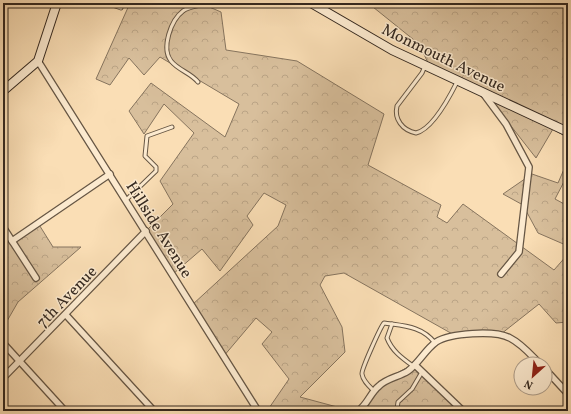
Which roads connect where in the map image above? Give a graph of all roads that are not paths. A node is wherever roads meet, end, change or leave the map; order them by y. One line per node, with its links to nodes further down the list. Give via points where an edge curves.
1 (58, 3): 8 (street)
2 (83, 3): 3 (lane)
3 (93, 3)
4 (107, 3): 7 (lane)
5 (204, 3): 11 (lane, via 183,11 170,32 166,45 171,62)
6 (311, 3): 9 (street, Monmouth Avenue, via 392,50)
7 (121, 8)
8 (38, 61): 12 (street); 16 (street, Hillside Avenue)
9 (426, 65): 10 (street, Monmouth Avenue); 10 (lane, via 396,111 398,122 407,130 416,133 423,129 448,102)
10 (458, 80): 13 (street, Monmouth Avenue)
11 (198, 82)
12 (3, 91)
13 (482, 92): 15 (street, Monmouth Avenue); 21 (street, via 506,124 529,166 519,252)
14 (172, 127): 17 (lane, via 146,136 145,156 156,170)
15 (568, 132)
16 (110, 174): 17 (street, Hillside Avenue); 20 (street)
17 (126, 200): 19 (street, Hillside Avenue)
18 (3, 227): 20 (street)
19 (146, 231): 23 (street, 7th Avenue); 38 (street, Hillside Avenue)
20 (12, 241): 22 (street)
21 (501, 274)
22 (36, 278)
23 (66, 315): 28 (street, 7th Avenue); 37 (street)
24 (392, 324): 26 (lane, via 413,327 428,335); 29 (lane, via 387,338 389,344); 33 (lane, via 384,323 380,326 361,370 364,380)
25 (3, 342): 28 (street)
26 (435, 343): 27 (street, via 451,337 488,334 505,336 514,340); 29 (street)
27 (531, 356)
28 (20, 361): 31 (street, 7th Avenue); 36 (street)
29 (414, 365): 30 (street); 33 (street, via 404,373 387,380)
30 (422, 372): 35 (lane, via 409,393 398,402); 40 (street)
31 (3, 378)
32 (553, 378): 34 (street)
33 (374, 391): 39 (street)
34 (568, 394)
35 (397, 409)
36 (65, 411)
37 (154, 411)
38 (258, 411)
39 (358, 411)
40 (463, 411)

